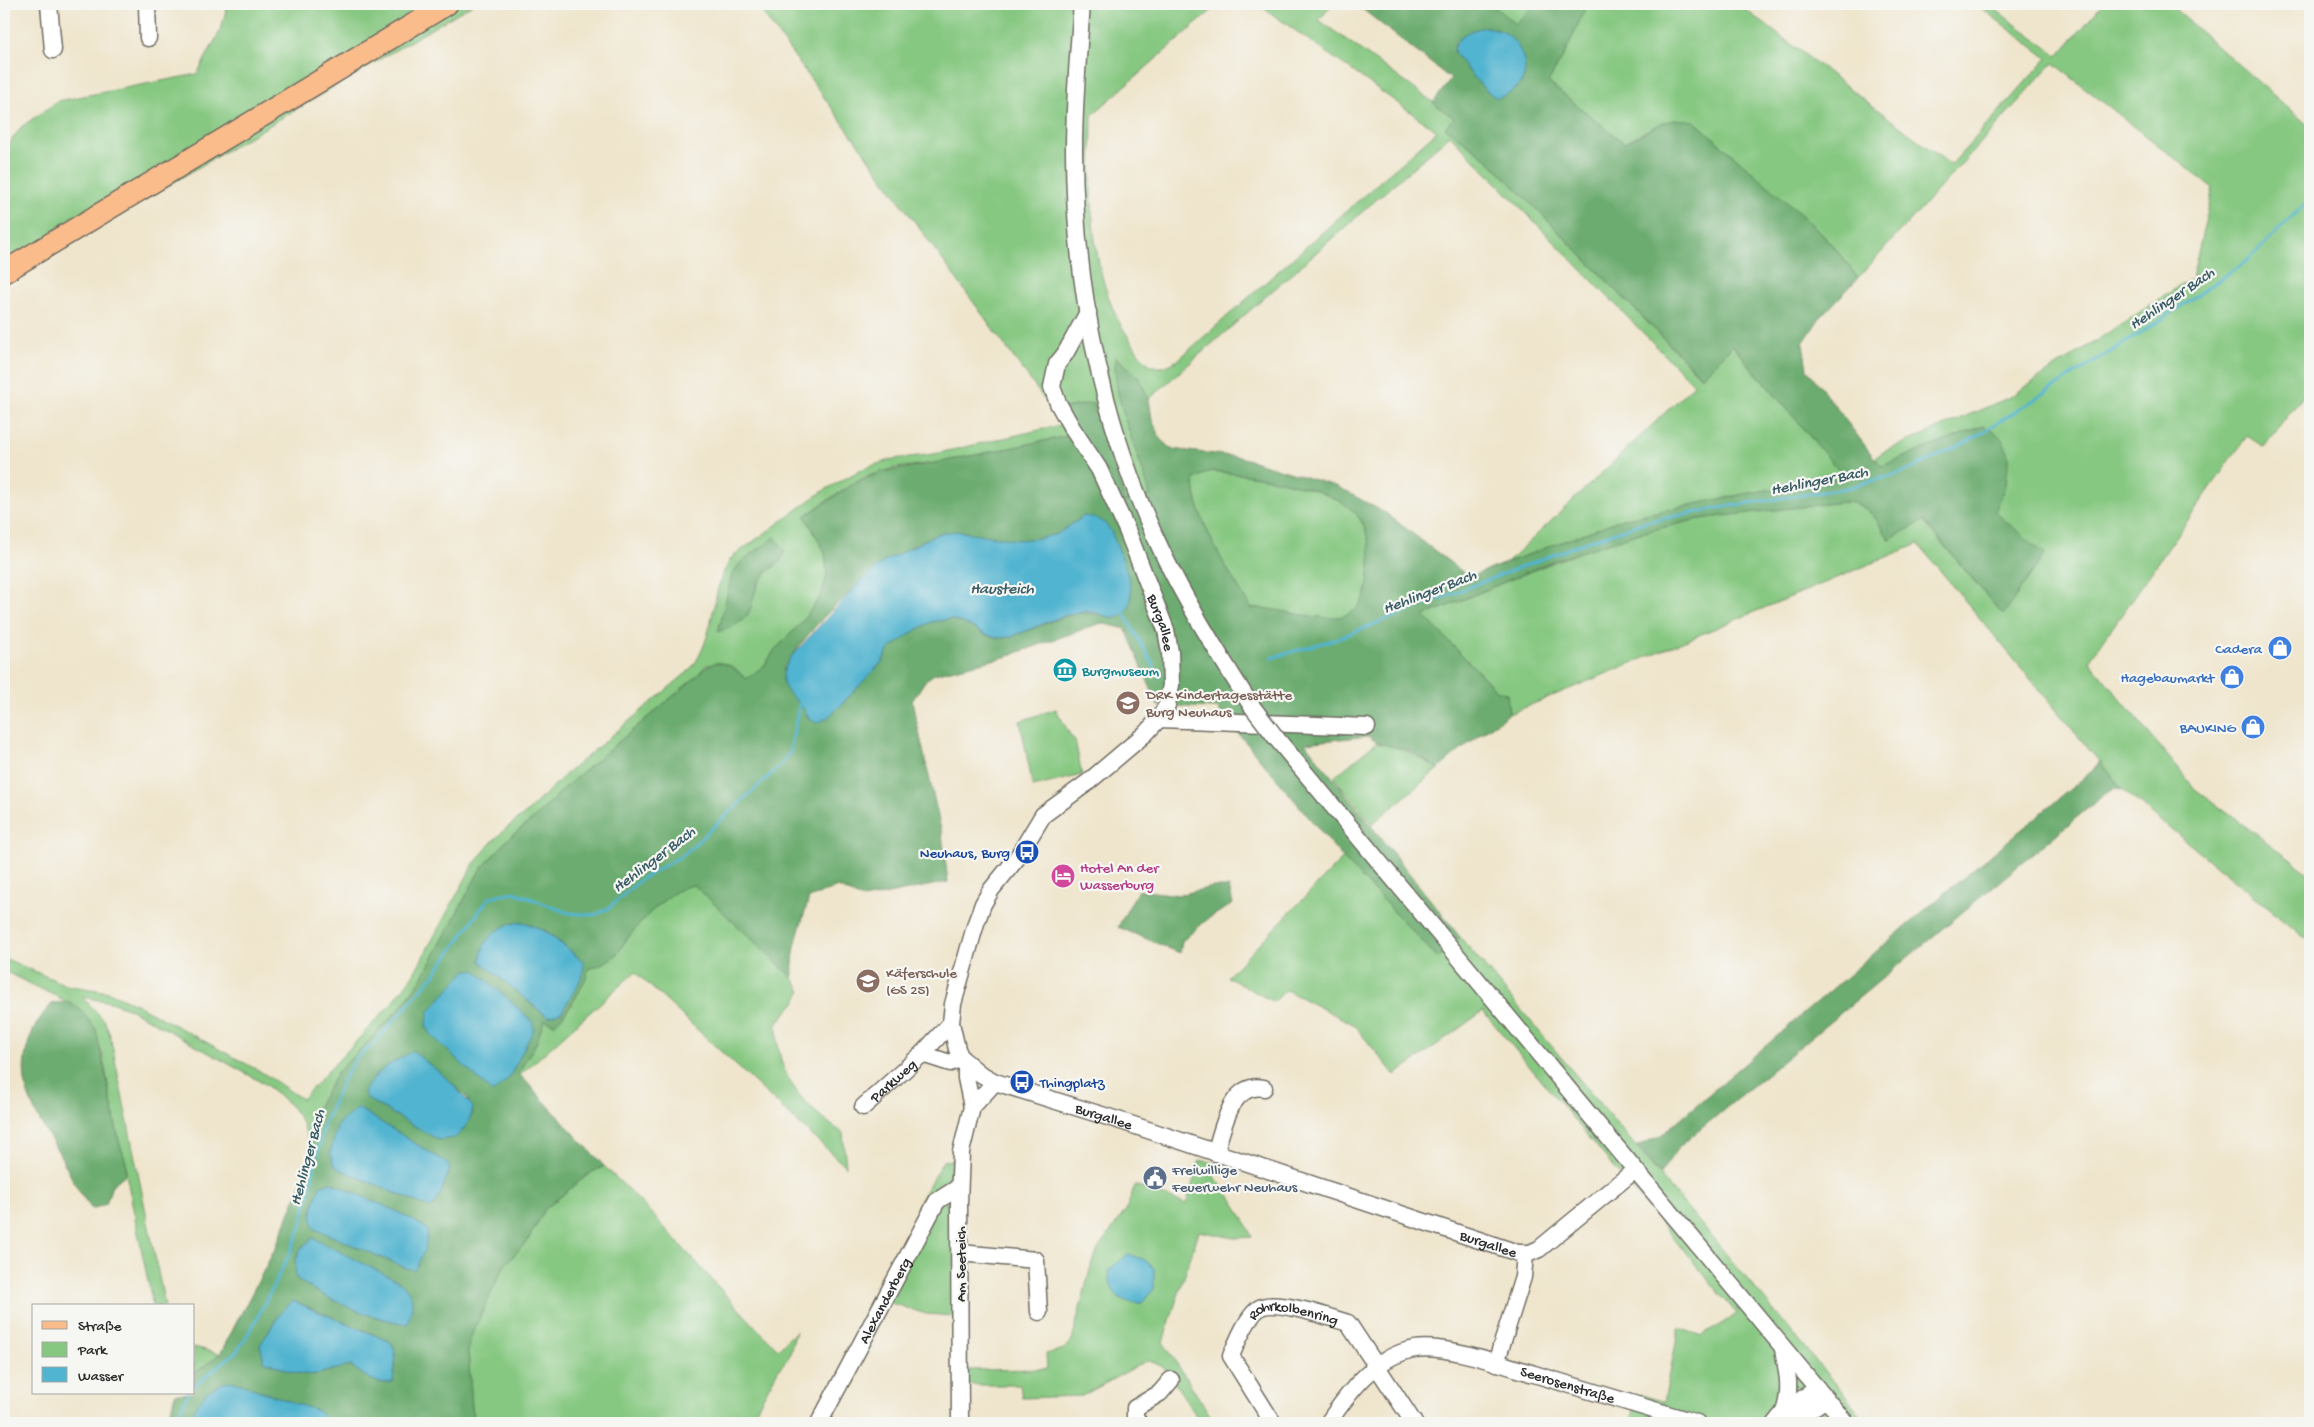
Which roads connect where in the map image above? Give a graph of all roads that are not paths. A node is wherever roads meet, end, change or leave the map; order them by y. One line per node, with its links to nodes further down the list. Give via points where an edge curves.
1 (49, 4): 6 (street)
2 (147, 4): 5 (street)
3 (447, 4): 7 (main road)
4 (1082, 4): 8 (street, via 1074,152 1079,245)
5 (148, 38)
6 (53, 50)
7 (4, 272)
8 (1088, 312): 9 (street); 10 (street, Burgallee)
9 (1094, 347): 10 (street); 21 (street, bridge, via 1115,427 1164,557 1201,626 1251,705)
10 (1065, 354): 11 (street, Burgallee, via 1057,364 1052,387 1109,490 1166,630 1172,684 1167,705)
11 (1159, 719): 12 (street); 13 (street, Burgallee, via 1095,776 1043,815 991,890 976,923)
12 (1367, 727)
13 (951, 1022): 14 (street, Parkweg); 15 (street, Burgallee, via 954,1042)
14 (922, 1054): 15 (street, Parkweg, via 950,1063); 18 (street, Parkweg)
15 (964, 1061): 16 (street, Burgallee); 19 (street, Am Seeteich)
16 (995, 1082): 19 (street, Am Seeteich); 20 (street, Burgallee)
17 (1264, 1088): 20 (street, via 1252,1087 1239,1094 1233,1102)
18 (863, 1107)
19 (972, 1107): 22 (street, Am Seeteich, via 961,1152)
20 (1215, 1153): 24 (street, Burgallee)
21 (1635, 1170): 24 (street, Burgallee, via 1535,1252); 26 (street)
22 (959, 1187): 23 (street, Am Seeteich); 32 (street, Alexanderberg, via 937,1200)
23 (960, 1254): 25 (street, via 1036,1260); 33 (street, Am Seeteich)
24 (1525, 1254): 27 (street, via 1523,1277)
25 (1039, 1312)
26 (1782, 1346): 30 (street); 31 (street, via 1789,1381)
27 (1496, 1363): 28 (street, Seerosenstraße, via 1415,1349); 38 (street, Seerosenstraße)
28 (1377, 1367): 35 (street, Rohrkolbenring, via 1348,1322 1280,1305 1258,1308 1240,1334 1231,1356); 36 (street, Seerosenstraße, via 1348,1393); 37 (street)
29 (1172, 1380): 34 (street, via 1160,1393 1135,1408)
30 (1822, 1394): 31 (street); 39 (street)
31 (1784, 1419)
32 (819, 1423)
33 (960, 1423)
34 (1139, 1423)
35 (1273, 1423)
36 (1328, 1423)
37 (1414, 1423)
38 (1697, 1423)
39 (1846, 1423)

